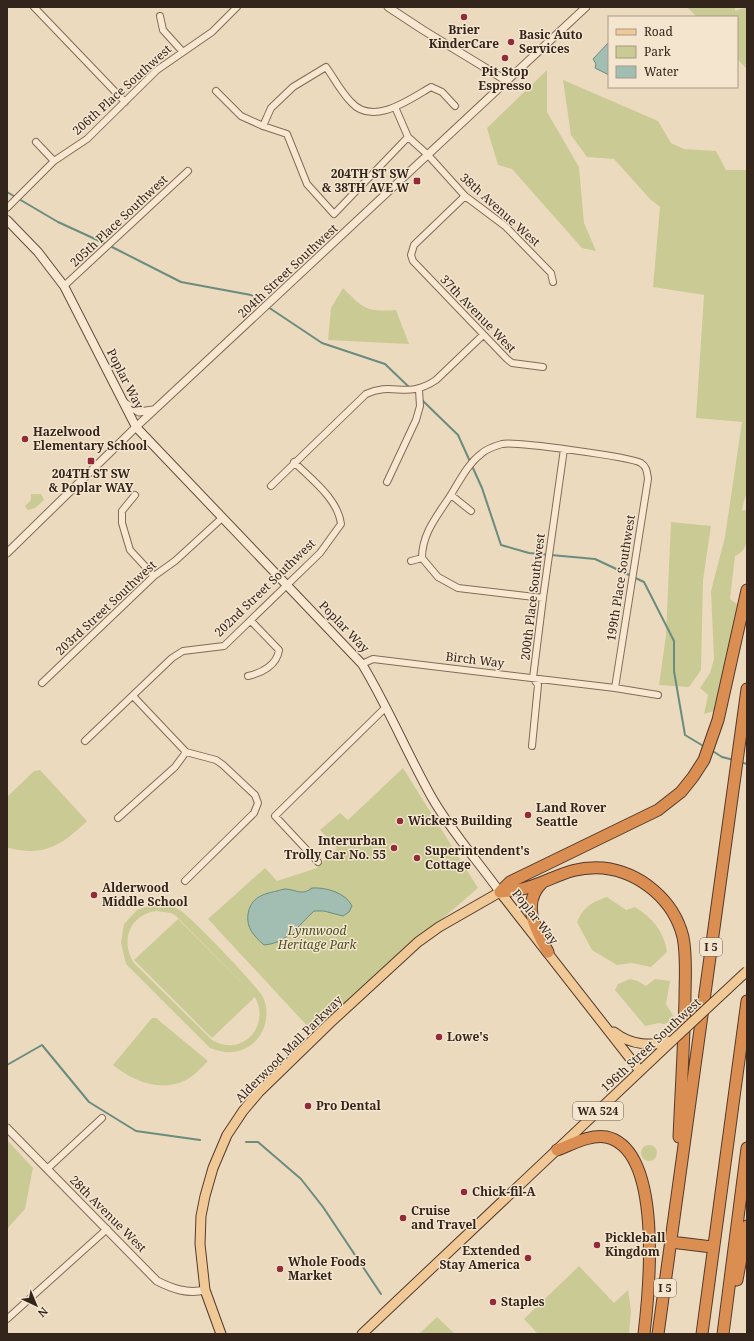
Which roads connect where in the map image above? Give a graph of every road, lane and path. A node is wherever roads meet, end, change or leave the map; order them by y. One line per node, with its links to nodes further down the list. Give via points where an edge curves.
1 (34, 7): 9 (street)
2 (237, 7): 6 (street, 206th Place Southwest, via 212,32)
3 (388, 7): 7 (street)
4 (586, 7): 7 (street, 204th Street Southwest)
5 (160, 16): 6 (street, via 163,30)
6 (182, 51): 9 (street, 206th Place Southwest)
7 (507, 81): 15 (street, 204th Street Southwest)
8 (216, 91): 12 (street, via 241,116)
9 (125, 102): 16 (street, 206th Place Southwest, via 87,139)
10 (455, 106): 11 (street, via 442,92 431,87)
11 (395, 108): 12 (street, via 378,112 361,110 351,103 326,67 294,88 271,108); 13 (street)
12 (262, 126): 13 (street, via 287,134 308,184 334,214)
13 (408, 137): 15 (street, 38th Avenue West)
14 (36, 142): 16 (street)
15 (428, 155): 18 (street, 38th Avenue West); 27 (street, 204th Street Southwest)
16 (54, 161): 19 (street, 206th Place Southwest)
17 (188, 171): 22 (street, 205th Place Southwest)
18 (465, 196): 21 (street, 38th Avenue West, via 505,226 551,273); 23 (street, 37th Avenue West, via 419,240 411,255 418,267)
19 (7, 208)
20 (7, 220): 22 (main road, Poplar Way, via 38,252)
21 (553, 282)
22 (64, 286): 26 (main road, Poplar Way)
23 (483, 335): 24 (street, 37th Avenue West, via 512,363); 25 (street, via 436,380)
24 (543, 367)
25 (419, 390): 30 (street, via 384,388 366,394); 31 (street, via 420,406 416,420)
26 (123, 402): 27 (street, via 139,412); 28 (main road, Poplar Way)
27 (155, 410): 28 (street, 204th Street Southwest)
28 (136, 427): 36 (main road, Poplar Way); 37 (street, 204th Street Southwest)
29 (564, 450): 33 (street, via 518,443 504,443 490,448 474,460); 43 (street, 200th Place Southwest); 49 (street, 199th Place Southwest, via 640,462 647,470 648,479)
30 (294, 462): 32 (street); 41 (street, 202nd Street Southwest, via 335,504 341,524 320,553)
31 (387, 482)
32 (271, 486)
33 (450, 495): 35 (street); 38 (street, via 426,536)
34 (135, 496): 40 (street, via 122,511 122,523 130,550)
35 (472, 511)
36 (222, 518): 40 (street, 203rd Street Southwest, via 175,561); 41 (main road, Poplar Way)
37 (7, 553)
38 (422, 558): 39 (street); 43 (street, via 438,577 458,588)
39 (411, 561)
40 (154, 576): 48 (street, 203rd Street Southwest)
41 (287, 586): 44 (street, 202nd Street Southwest); 45 (main road, Poplar Way)
42 (747, 590): 61 (highway, via 718,720 704,760 681,792 658,810 510,882)
43 (542, 598): 47 (street, 200th Place Southwest)
44 (251, 621): 46 (street, via 279,650 278,658 271,665); 52 (street, 202nd Street Southwest, via 224,646 183,651 172,658)
45 (362, 664): 47 (street, Birch Way, via 373,659); 53 (main road, Poplar Way)
46 (248, 676)
47 (533, 678): 49 (street, Birch Way); 55 (street, 200th Place Southwest, via 538,685)
48 (42, 683)
49 (615, 688): 51 (street, Birch Way)
50 (747, 689): 73 (highway, I 5)
51 (658, 695)
52 (133, 696): 54 (street, 202nd Street Southwest); 56 (street)
53 (386, 707): 58 (street, via 275,816); 61 (main road, Poplar Way, via 432,797 456,834)
54 (85, 741)
55 (532, 746)
56 (186, 752): 57 (street, via 175,767); 60 (street, via 216,760 255,795 258,803 254,813)
57 (118, 818)
58 (318, 862)
59 (547, 879): 61 (highway, via 519,890); 62 (highway, via 534,892 530,909); 73 (highway, via 586,868 602,868 630,875 661,897 679,925 685,955 685,977)
60 (185, 881)
61 (500, 892): 62 (main road, Poplar Way); 78 (main road, Alderwood Mall Parkway, via 418,942 292,1060 243,1111 227,1135 205,1196 200,1244)
62 (548, 952): 65 (main road, Poplar Way)
63 (747, 971): 66 (main road, 196th Street Southwest / WA 524, bridge)
64 (747, 1001): 77 (highway)
65 (606, 1026): 66 (main road, via 630,1042 646,1045); 67 (main road, Poplar Way)
66 (673, 1040): 67 (main road, 196th Street Southwest / WA 524)
67 (640, 1071): 71 (main road, 196th Street Southwest / WA 524)
68 (102, 1118): 72 (street)
69 (7, 1128): 72 (street, 28th Avenue West)
70 (747, 1148): 85 (highway)
71 (557, 1150): 81 (main road, 196th Street Southwest / WA 524); 82 (highway, via 588,1138 607,1137 626,1150 636,1167 646,1196 649,1228 648,1301)
72 (47, 1169): 75 (street, 28th Avenue West)
73 (676, 1204): 76 (highway, I 5)
74 (747, 1226): 86 (highway)
75 (107, 1229): 78 (street, 28th Avenue West, via 158,1280 181,1291); 79 (street)
76 (671, 1242): 77 (highway); 83 (highway, I 5)
77 (712, 1247): 84 (highway)
78 (205, 1290): 80 (main road, Alderwood Mall Parkway)
79 (7, 1319)
80 (221, 1334)
81 (362, 1334)
82 (644, 1334)
83 (658, 1334)
84 (702, 1334)
85 (723, 1334)
86 (726, 1334)

